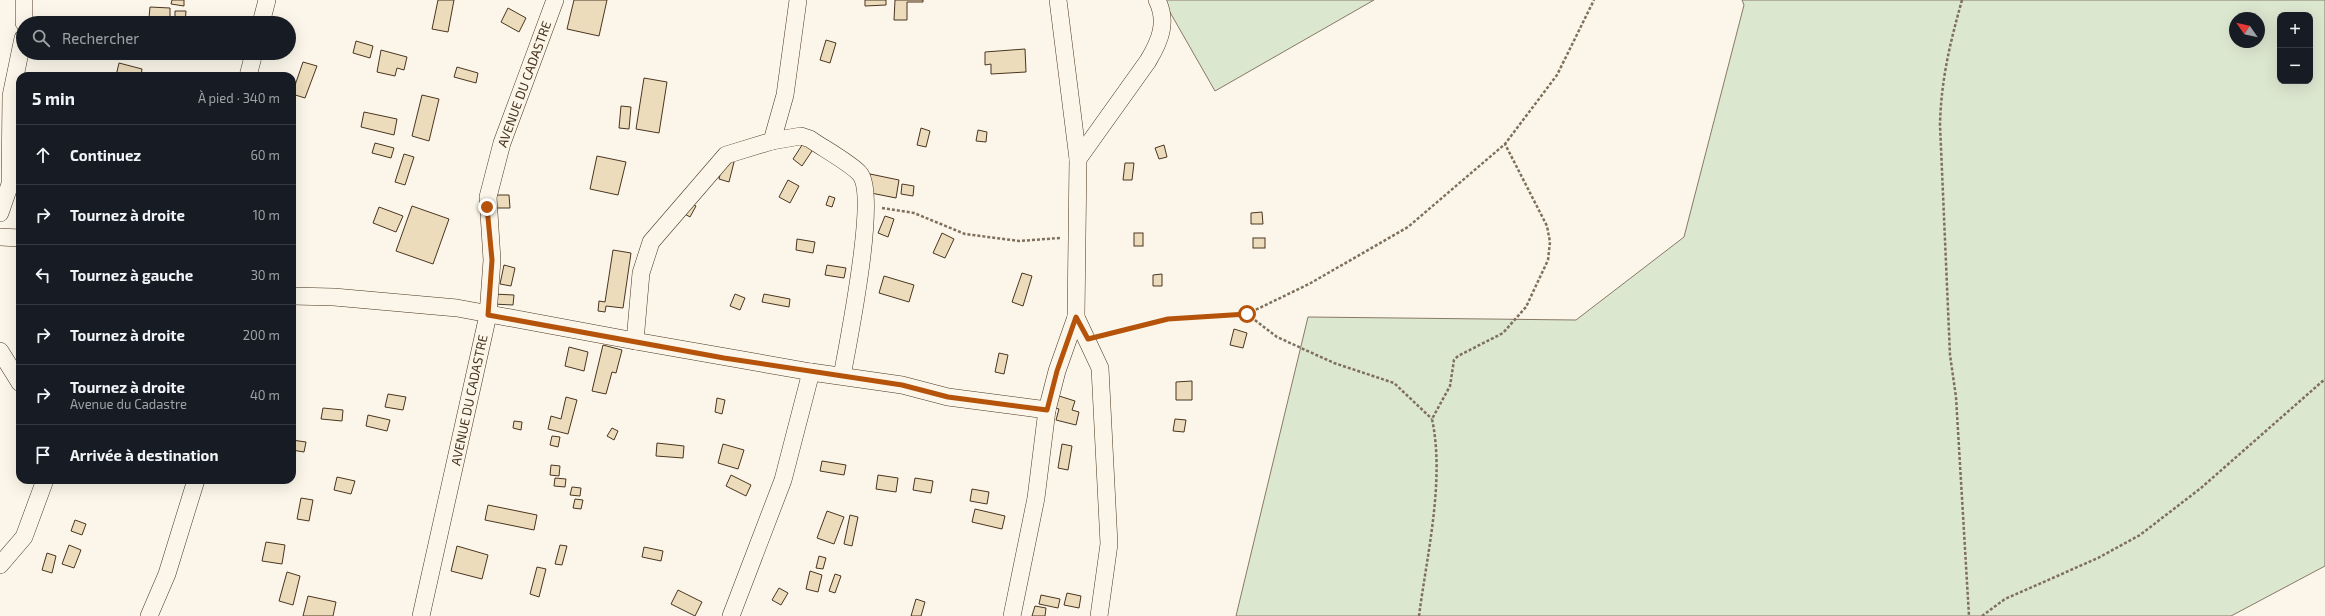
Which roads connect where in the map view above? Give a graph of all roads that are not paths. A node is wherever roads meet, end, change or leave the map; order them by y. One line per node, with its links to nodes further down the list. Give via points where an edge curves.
1 (24, 0): 7 (street)
2 (267, 0): 8 (street)
3 (555, 0): 18 (street, AVENUE DU CADASTRE, via 502,144 488,197 492,260)
4 (798, 0): 12 (street, via 785,95)
5 (1058, 0): 13 (street)
6 (1157, 0): 13 (street, via 1162,8 1163,26 1158,44 1148,62)
7 (24, 16)
8 (263, 16)
9 (18, 60): 14 (street, via 11,96 10,184)
10 (252, 60): 11 (street)
11 (249, 72)
12 (772, 141): 20 (street, via 726,155 651,242 641,273); 23 (street, via 802,136 810,138 860,174 865,185 867,206 859,276)
13 (1078, 159): 19 (street)
14 (0, 214)
15 (0, 237): 16 (street)
16 (16, 238)
17 (296, 296): 18 (street, via 457,308)
18 (488, 315): 20 (street); 30 (street, AVENUE DU CADASTRE)
19 (1076, 317): 25 (street, via 1057,371); 33 (street, via 1100,368 1109,544)
20 (635, 341): 22 (street)
21 (0, 351): 24 (street)
22 (811, 372): 23 (street); 31 (street, via 783,480)
23 (842, 376): 25 (street, via 902,385 948,397)
24 (16, 377)
25 (1047, 410): 32 (street, via 1036,498)
26 (44, 484): 28 (street, via 24,537)
27 (195, 484): 29 (street, via 167,574)
28 (0, 565)
29 (149, 616)
30 (421, 616)
31 (731, 616)
32 (1012, 616)
33 (1099, 616)

